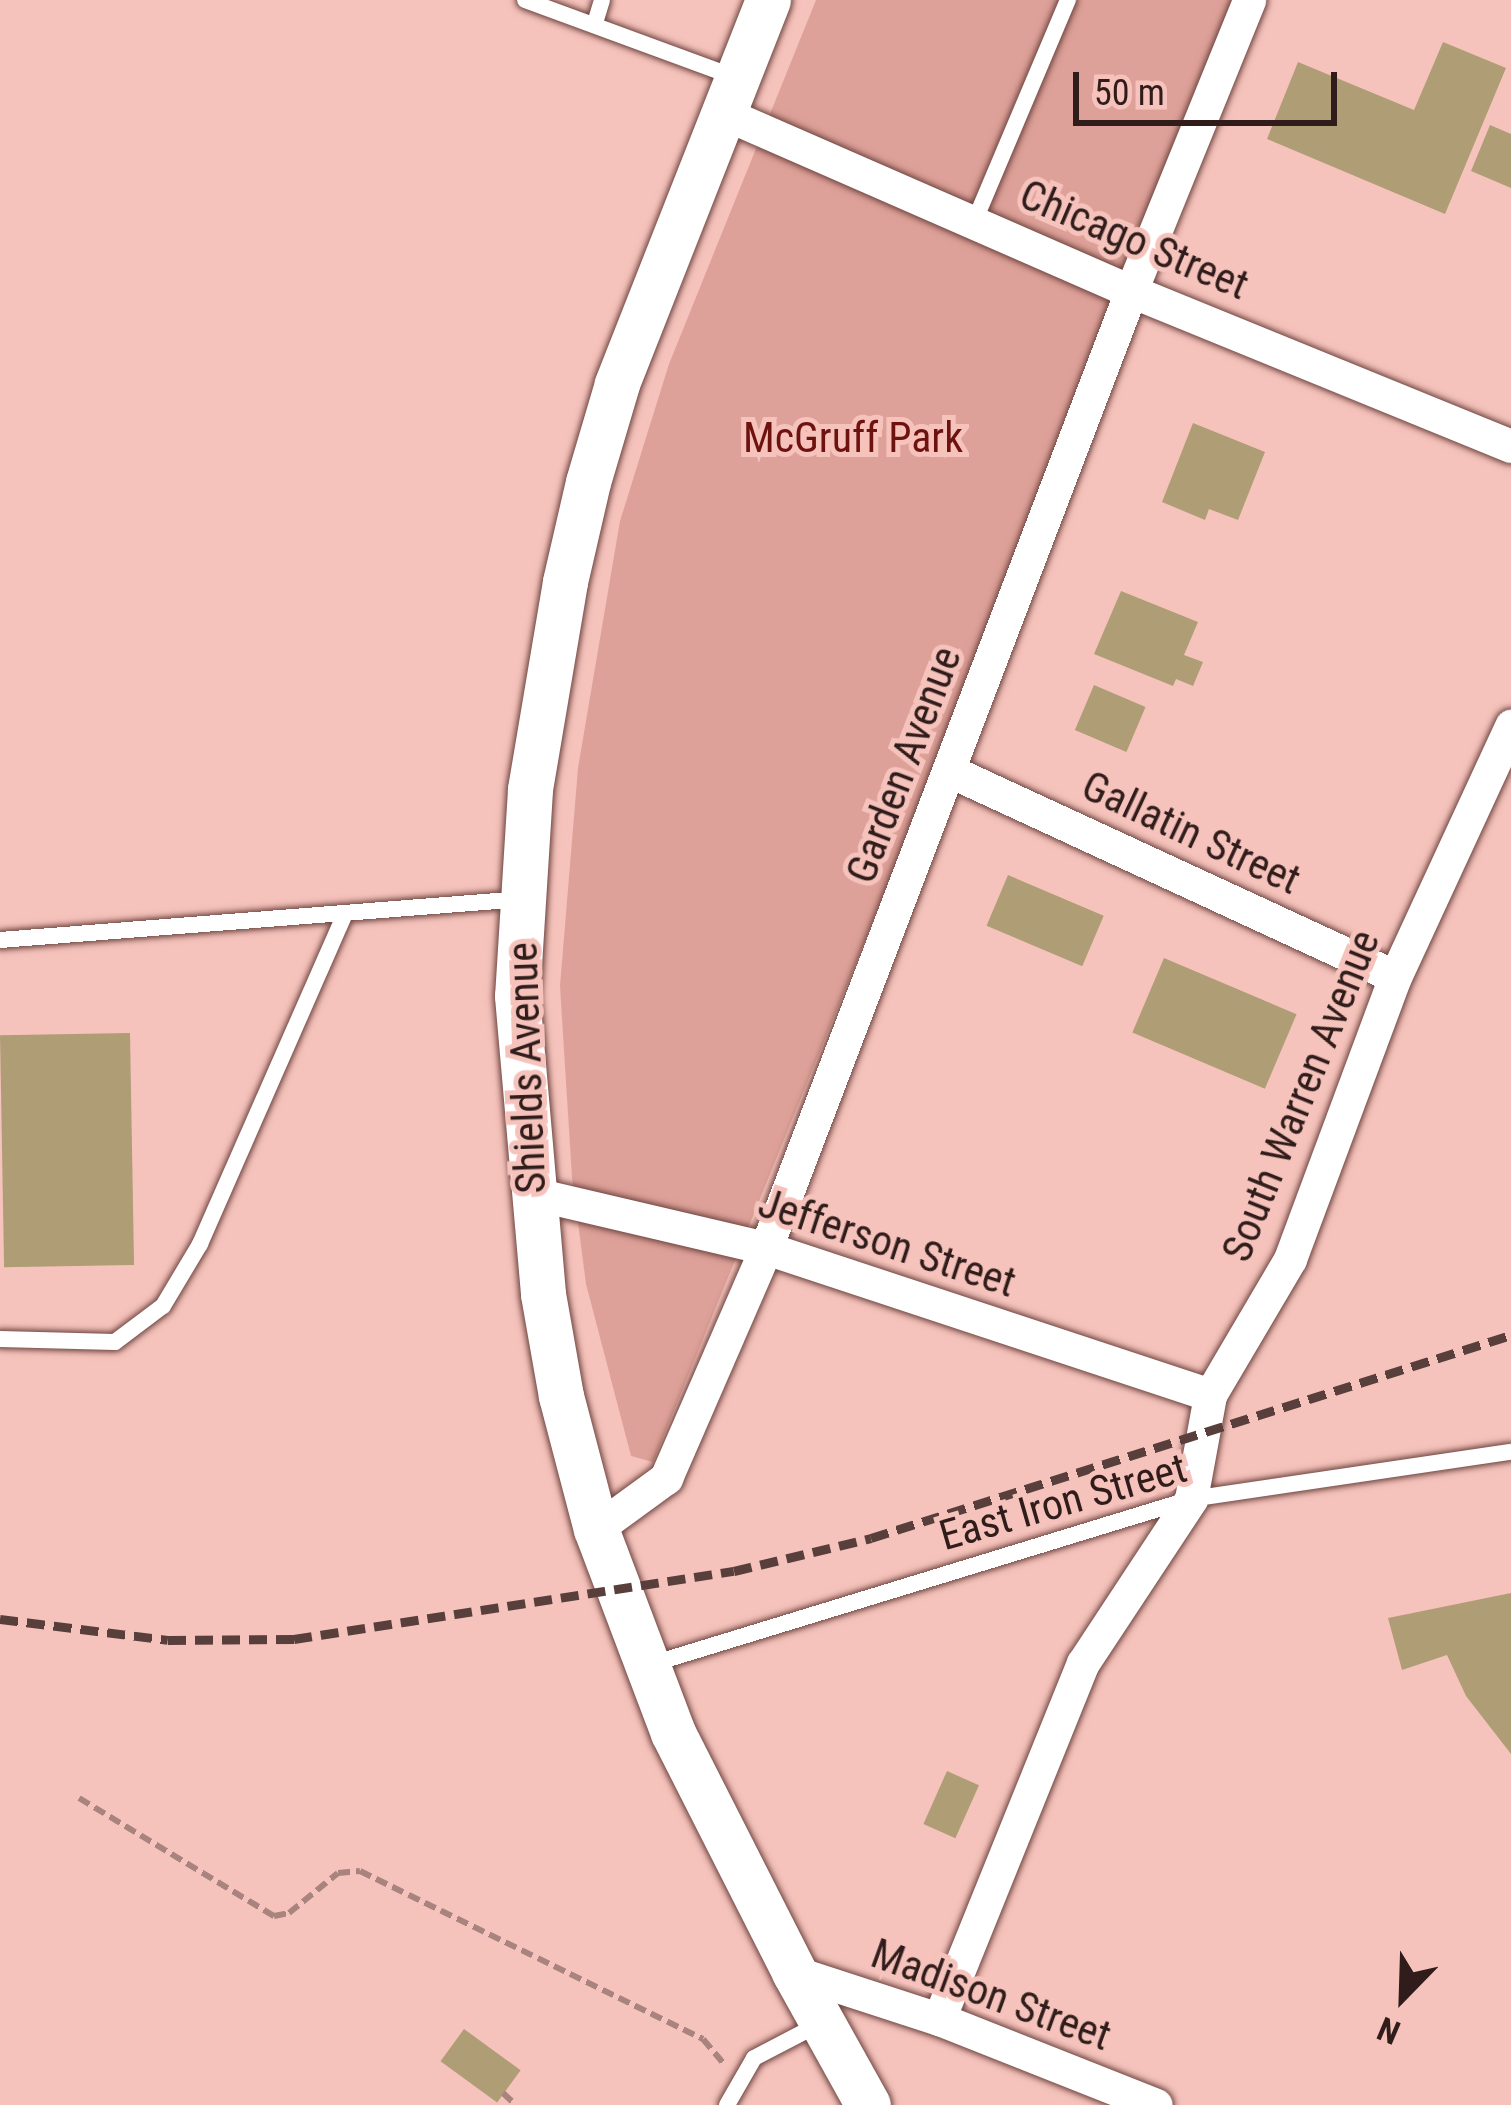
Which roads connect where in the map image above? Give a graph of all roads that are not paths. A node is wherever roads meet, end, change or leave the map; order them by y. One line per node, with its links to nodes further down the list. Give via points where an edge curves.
1 (525, 0): 6 (lane)
2 (602, 0): 6 (lane)
3 (768, 0): 7 (main road, Shields Avenue)
4 (1067, 0): 8 (lane)
5 (1249, 0): 9 (street, Garden Avenue)
6 (595, 23): 7 (lane)
7 (730, 96): 8 (street, Chicago Street); 13 (main road, Shields Avenue, via 617,384 588,482 530,790)
8 (975, 220): 9 (street, Chicago Street)
9 (1131, 291): 10 (street, Chicago Street); 12 (street, Garden Avenue)
10 (1511, 446)
11 (1511, 726): 16 (street, South Warren Avenue)
12 (950, 771): 16 (street, Gallatin Street); 18 (street, Garden Avenue)
13 (523, 899): 14 (lane); 17 (main road, Shields Avenue, via 517,995)
14 (345, 913): 15 (lane); 19 (lane, via 200,1244 163,1306 115,1342)
15 (0, 940)
16 (1395, 977): 20 (street, South Warren Avenue, via 1290,1259)
17 (531, 1193): 18 (street, Jefferson Street); 23 (main road, Shields Avenue, via 561,1396)
18 (766, 1248): 20 (street, Jefferson Street); 23 (street, Garden Avenue, via 666,1478)
19 (0, 1339)
20 (1210, 1395): 22 (street, South Warren Avenue)
21 (1511, 1452): 22 (lane, East Iron Street)
22 (1191, 1499): 24 (lane, East Iron Street); 26 (street, South Warren Avenue, via 1083,1663)
23 (596, 1529): 24 (main road, Shields Avenue)
24 (646, 1666): 25 (main road, Shields Avenue)
25 (794, 1972): 26 (street, Madison Street); 27 (main road, Shields Avenue)
26 (939, 2019): 30 (street, Madison Street)
27 (822, 2023): 28 (lane, via 754,2058); 29 (main road, Shields Avenue)
28 (727, 2105)
29 (868, 2105)
30 (1156, 2105)

